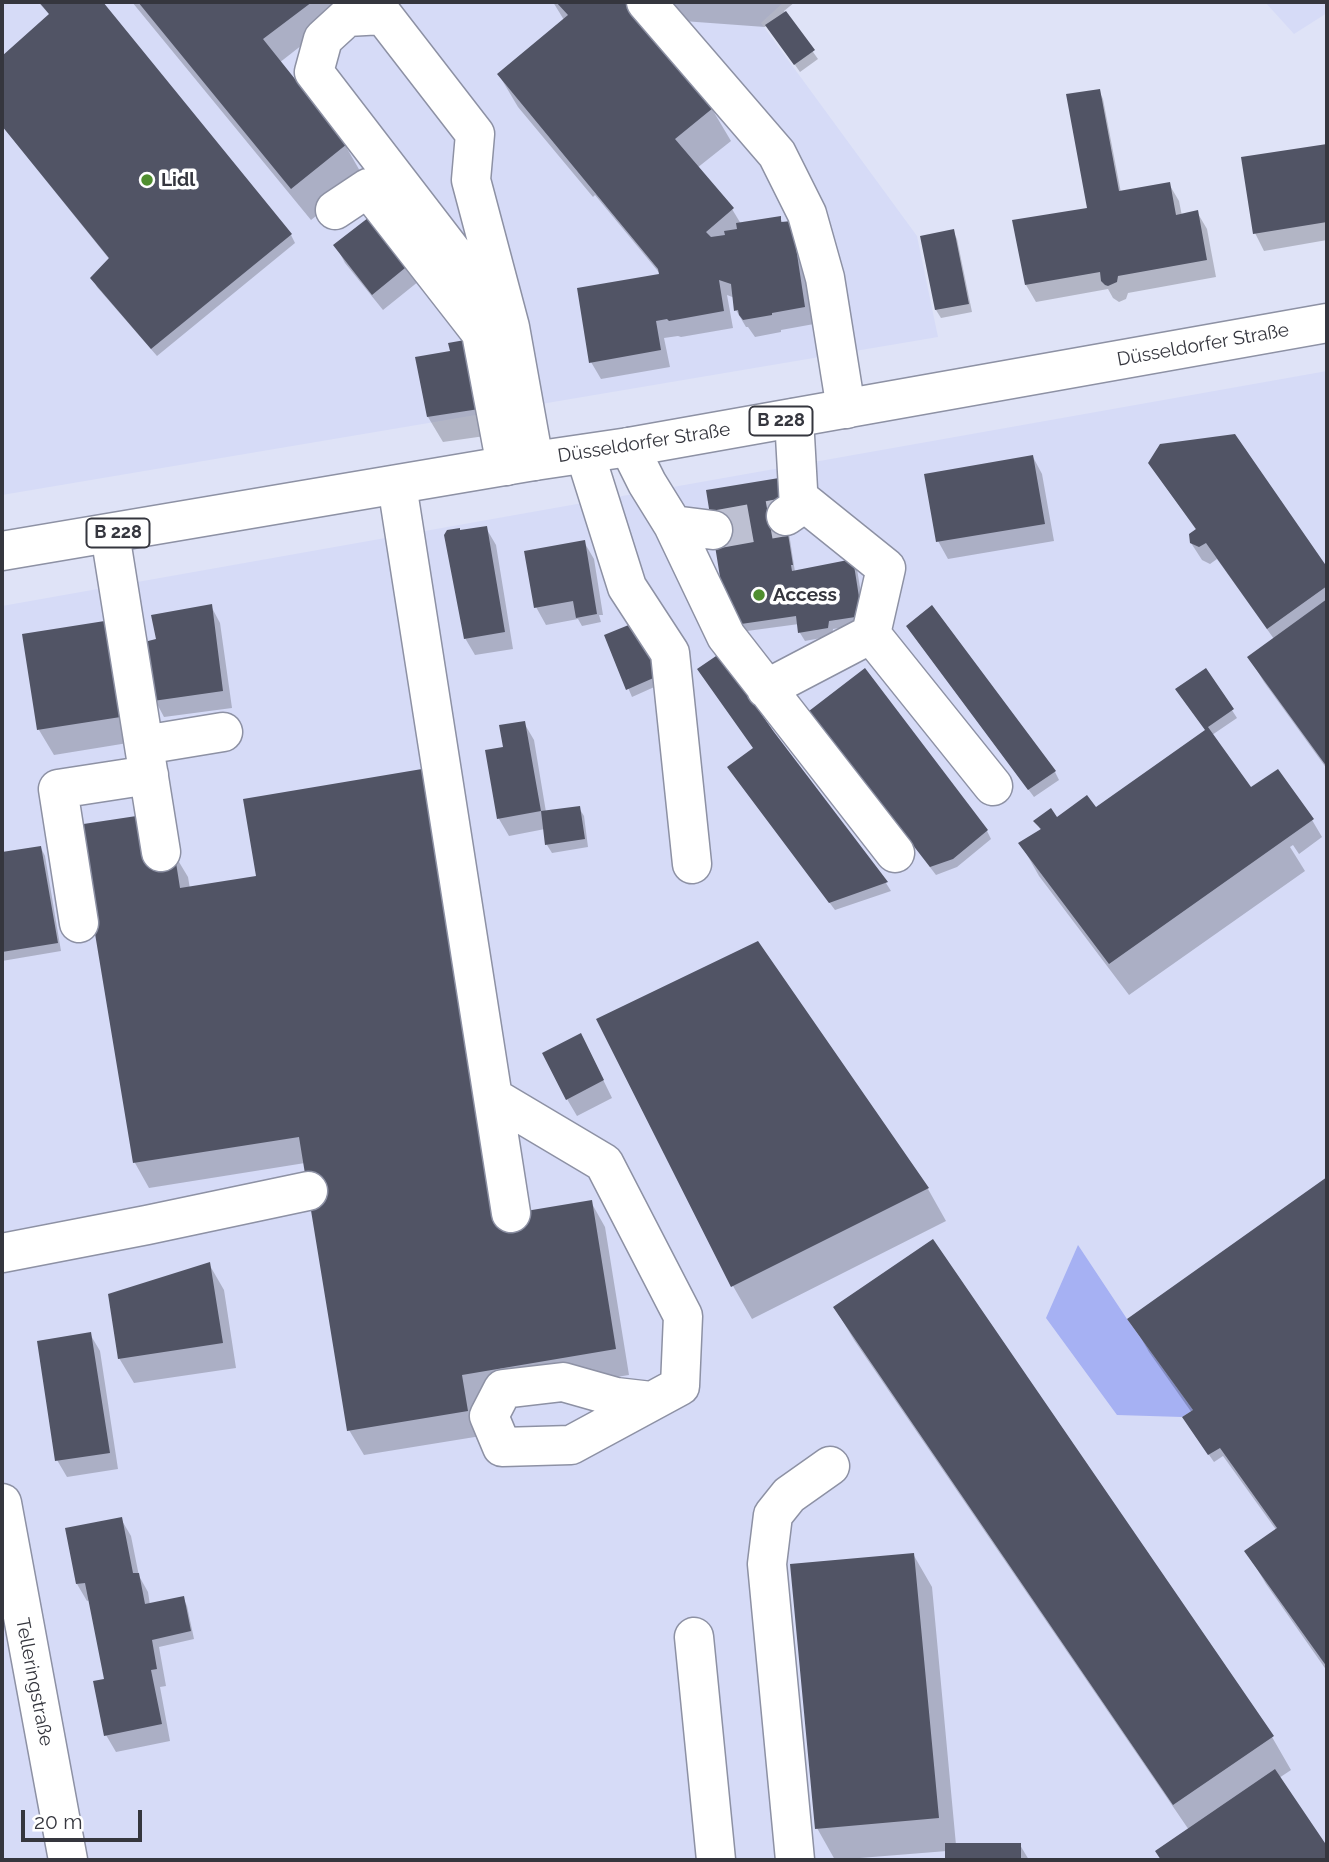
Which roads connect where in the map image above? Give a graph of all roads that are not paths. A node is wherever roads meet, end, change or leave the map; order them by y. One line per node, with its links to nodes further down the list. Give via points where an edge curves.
1 (646, 2): 5 (main road, via 777,154 807,214 825,278)
2 (335, 210): 9 (main road, via 368,188 481,333)
3 (1327, 323): 5 (main road, Düsseldorfer Straße / B 228)
4 (510, 327): 4 (main road, via 314,72 323,39 347,17 383,15 475,134 471,180); 9 (main road)
5 (846, 409): 6 (main road, Düsseldorfer Straße / B 228)
6 (794, 418): 7 (main road, Düsseldorfer Straße / B 228); 15 (main road, via 792,508 886,568)
7 (629, 447): 8 (main road, Düsseldorfer Straße / B 228); 11 (main road)
8 (585, 454): 9 (main road, Düsseldorfer Straße / B 228); 22 (main road, via 626,587 670,653)
9 (520, 464): 10 (main road, Düsseldorfer Straße / B 228)
10 (397, 485): 13 (main road, Düsseldorfer Straße / B 228); 24 (main road)
11 (673, 525): 12 (main road); 16 (main road, via 726,636)
12 (713, 530)
13 (110, 534): 14 (main road, Düsseldorfer Straße / B 228); 18 (main road)
14 (2, 551)
15 (872, 634): 16 (main road); 19 (main road)
16 (766, 689): 21 (main road)
17 (223, 732): 18 (main road)
18 (146, 760): 20 (main road); 23 (main road, via 58,789)
19 (993, 786)
20 (161, 852)
21 (895, 853)
22 (692, 864)
23 (79, 923)
24 (493, 1097): 26 (main road); 28 (main road, via 604,1163 610,1174 683,1316 680,1386)
25 (308, 1191): 27 (main road)
26 (511, 1213)
27 (2, 1253)
28 (651, 1401)
29 (830, 1466): 35 (main road, via 789,1495 773,1515 767,1564)
30 (2, 1503): 31 (main road, Telleringstraße)
31 (9, 1584): 33 (main road, Telleringstraße)
32 (694, 1637): 34 (main road)
33 (68, 1860)
34 (716, 1860)
35 (794, 1860)

